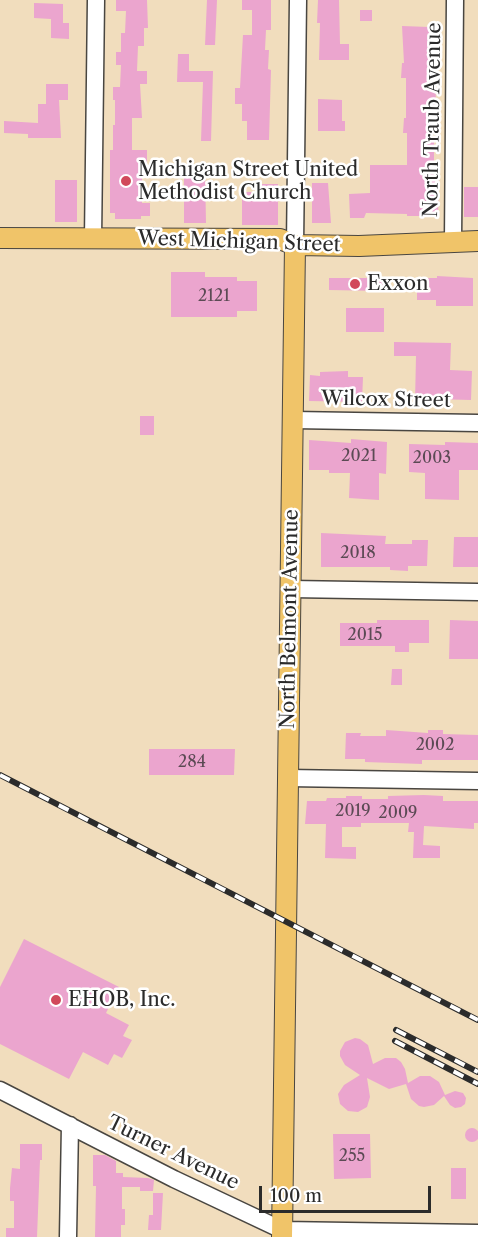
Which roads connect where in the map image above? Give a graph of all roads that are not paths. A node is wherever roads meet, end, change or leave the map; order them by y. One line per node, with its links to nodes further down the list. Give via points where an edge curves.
1 (96, 0): 5 (street)
2 (298, 0): 8 (street, North Belmont Avenue)
3 (455, 0): 6 (street, North Traub Avenue)
4 (0, 238): 5 (main road, West Michigan Street)
5 (93, 239): 8 (main road, West Michigan Street, via 280,239)
6 (453, 241): 7 (main road, West Michigan Street); 8 (main road, West Michigan Street)
7 (478, 241)
8 (295, 245): 9 (main road, North Belmont Avenue)
9 (293, 420): 10 (street, Wilcox Street); 11 (main road, North Belmont Avenue)
10 (478, 423)
11 (291, 589): 12 (street); 13 (main road, North Belmont Avenue)
12 (478, 592)
13 (288, 778): 14 (street); 17 (main road, North Belmont Avenue)
14 (478, 781)
15 (0, 1090): 16 (street, Turner Avenue)
16 (70, 1125): 17 (street, Turner Avenue); 19 (street)
17 (282, 1233): 18 (street, Turner Avenue)
18 (478, 1233)
19 (68, 1237)

